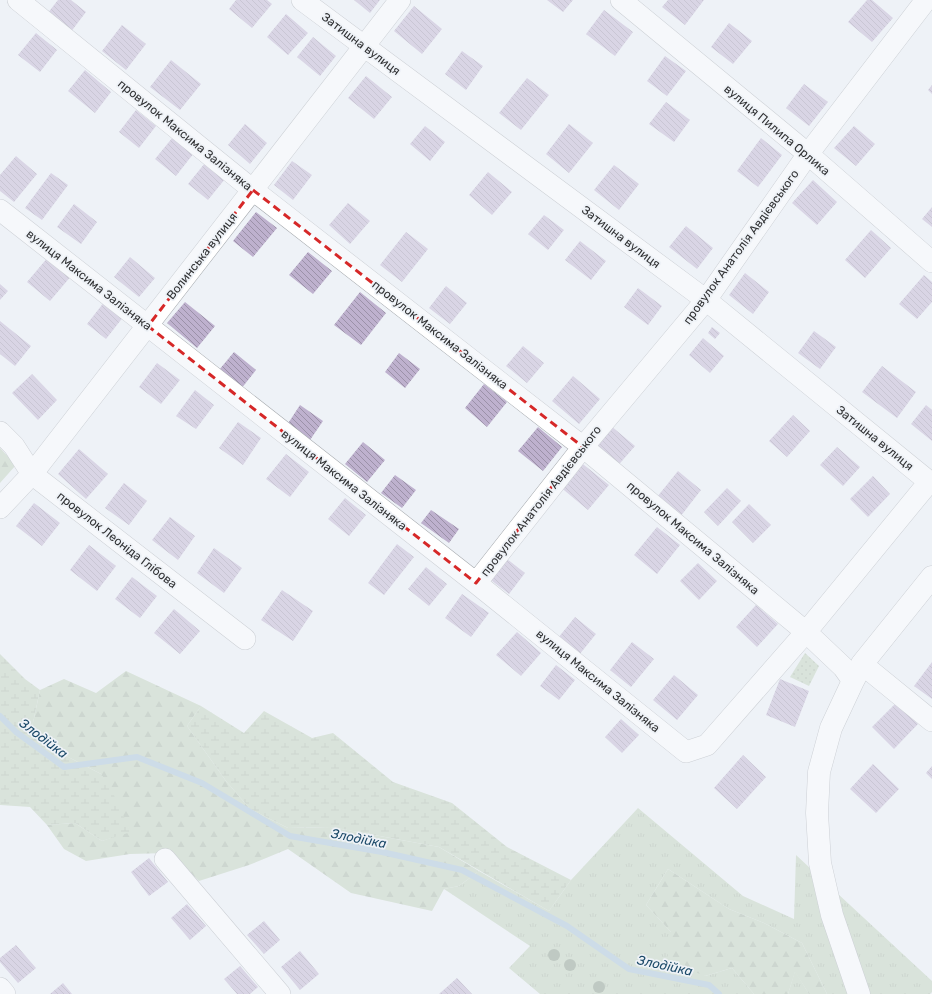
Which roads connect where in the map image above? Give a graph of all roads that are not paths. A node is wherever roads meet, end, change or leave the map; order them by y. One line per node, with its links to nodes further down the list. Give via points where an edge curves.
1 (18, 0): 9 (street, провулок Максима Залізняка)
2 (302, 0): 7 (street, Затишна вулиця)
3 (400, 0): 7 (street, Волинська вулиця)
4 (620, 0): 8 (street, вулиця Пилипа Орлика)
5 (927, 0): 6 (street); 8 (street, провулок Анатолія Авдієвського)
6 (932, 3)
7 (363, 47): 9 (street, Волинська вулиця); 12 (street, Затишна вулиця)
8 (808, 154): 11 (street, вулиця Пилипа Орлика); 12 (street, провулок Анатолія Авдієвського)
9 (253, 190): 13 (street, Волинська вулиця); 15 (street, провулок Максима Залізняка)
10 (0, 210): 13 (street, вулиця Максима Залізняка)
11 (932, 262)
12 (706, 300): 15 (street, провулок Анатолія Авдієвського); 17 (street, Затишна вулиця)
13 (148, 326): 16 (street, Волинська вулиця); 20 (street, вулиця Максима Залізняка)
14 (0, 432): 16 (street, провулок Леоніда Глібова, via 14,446)
15 (583, 446): 20 (street, провулок Анатолія Авдієвського); 21 (street, провулок Максима Залізняка)
16 (32, 474): 18 (street, Волинська вулиця); 22 (street, провулок Леоніда Глібова)
17 (931, 483): 21 (street)
18 (0, 508)
19 (932, 577): 23 (street)
20 (476, 583): 21 (street, вулиця Максима Залізняка, via 686,752 707,745)
21 (806, 632): 23 (street, провулок Максима Залізняка, via 843,667)
22 (245, 638)
23 (858, 673): 24 (street, провулок Максима Залізняка); 29 (street, via 831,728 819,772 817,813 820,863 832,915)
24 (932, 721)
25 (165, 860): 28 (street)
26 (0, 988): 27 (street)
27 (5, 994)
28 (280, 994)
29 (859, 994)

